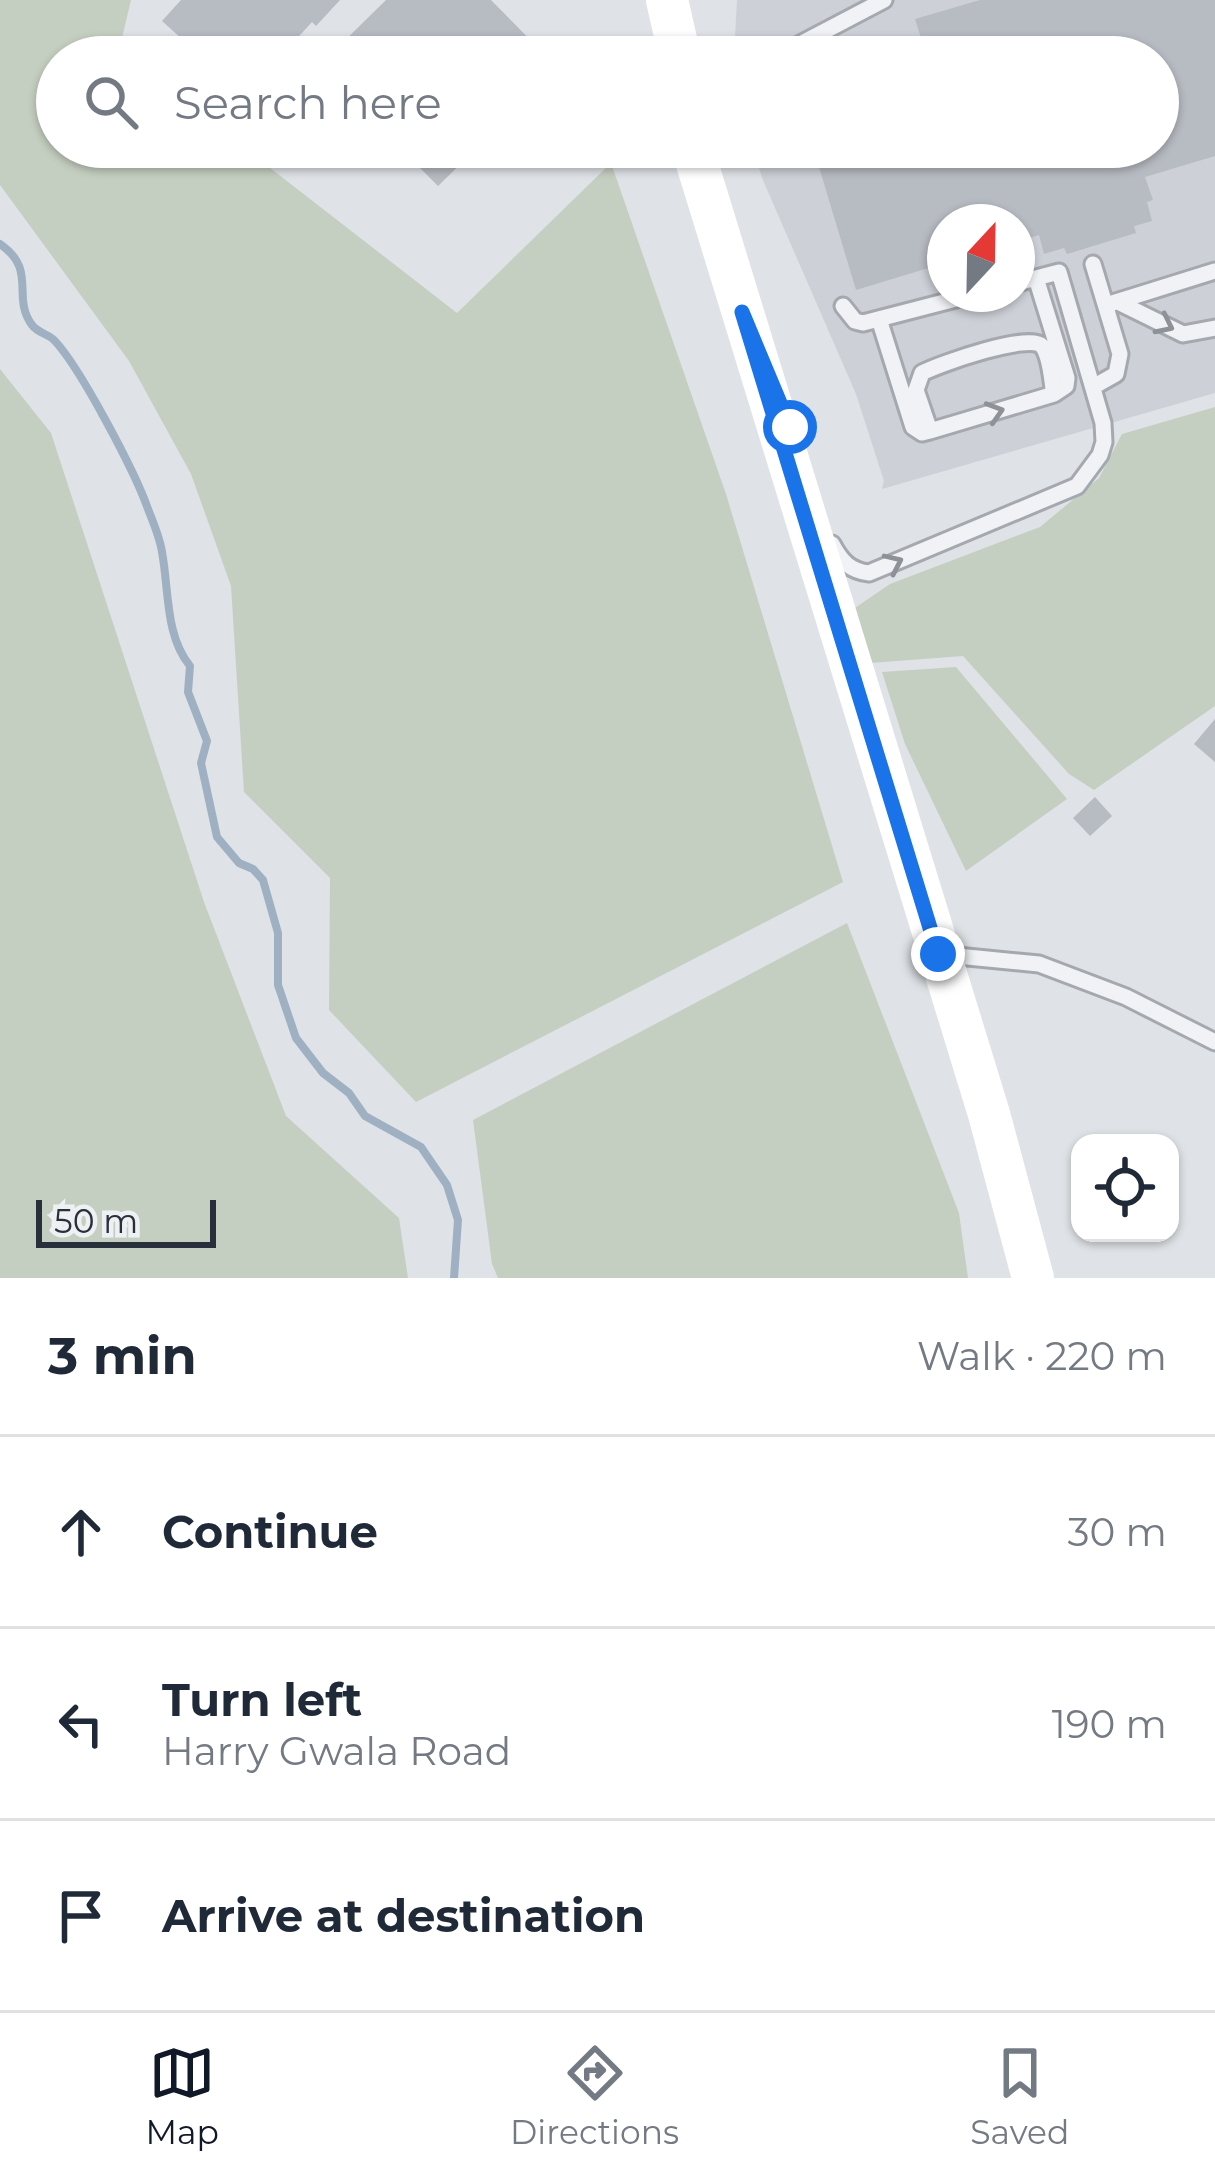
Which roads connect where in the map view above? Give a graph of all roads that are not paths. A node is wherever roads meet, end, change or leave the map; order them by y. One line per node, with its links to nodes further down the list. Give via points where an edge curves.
1 (667, 0): 4 (main road)
2 (688, 0): 5 (main road)
3 (884, 0): 6 (lane)
4 (676, 36)
5 (685, 36)
6 (815, 36)
7 (698, 168): 14 (main road)
8 (1093, 264): 11 (lane)
9 (1215, 271): 11 (lane)
10 (1036, 278): 17 (lane, via 1059,272); 18 (lane, via 1067,378)
11 (1112, 303): 16 (lane, one-way to 16, via 1183,334); 17 (lane, via 1118,364 1112,378)
12 (927, 306): 15 (lane)
13 (843, 307): 15 (lane, via 855,321)
14 (742, 312): 17 (lane, one-way to 17, via 833,547 856,572 891,567 1076,486 1104,442); 20 (main road)
15 (879, 319): 19 (lane, via 913,427)
16 (1215, 328)
17 (1093, 387)
18 (1054, 394): 19 (lane, one-way to 18); 19 (lane, via 1039,342 1006,345 922,374 916,390)
19 (930, 431)
20 (938, 954): 21 (lane, via 1039,964); 22 (main road)
21 (1215, 1042)
22 (1034, 1278)

